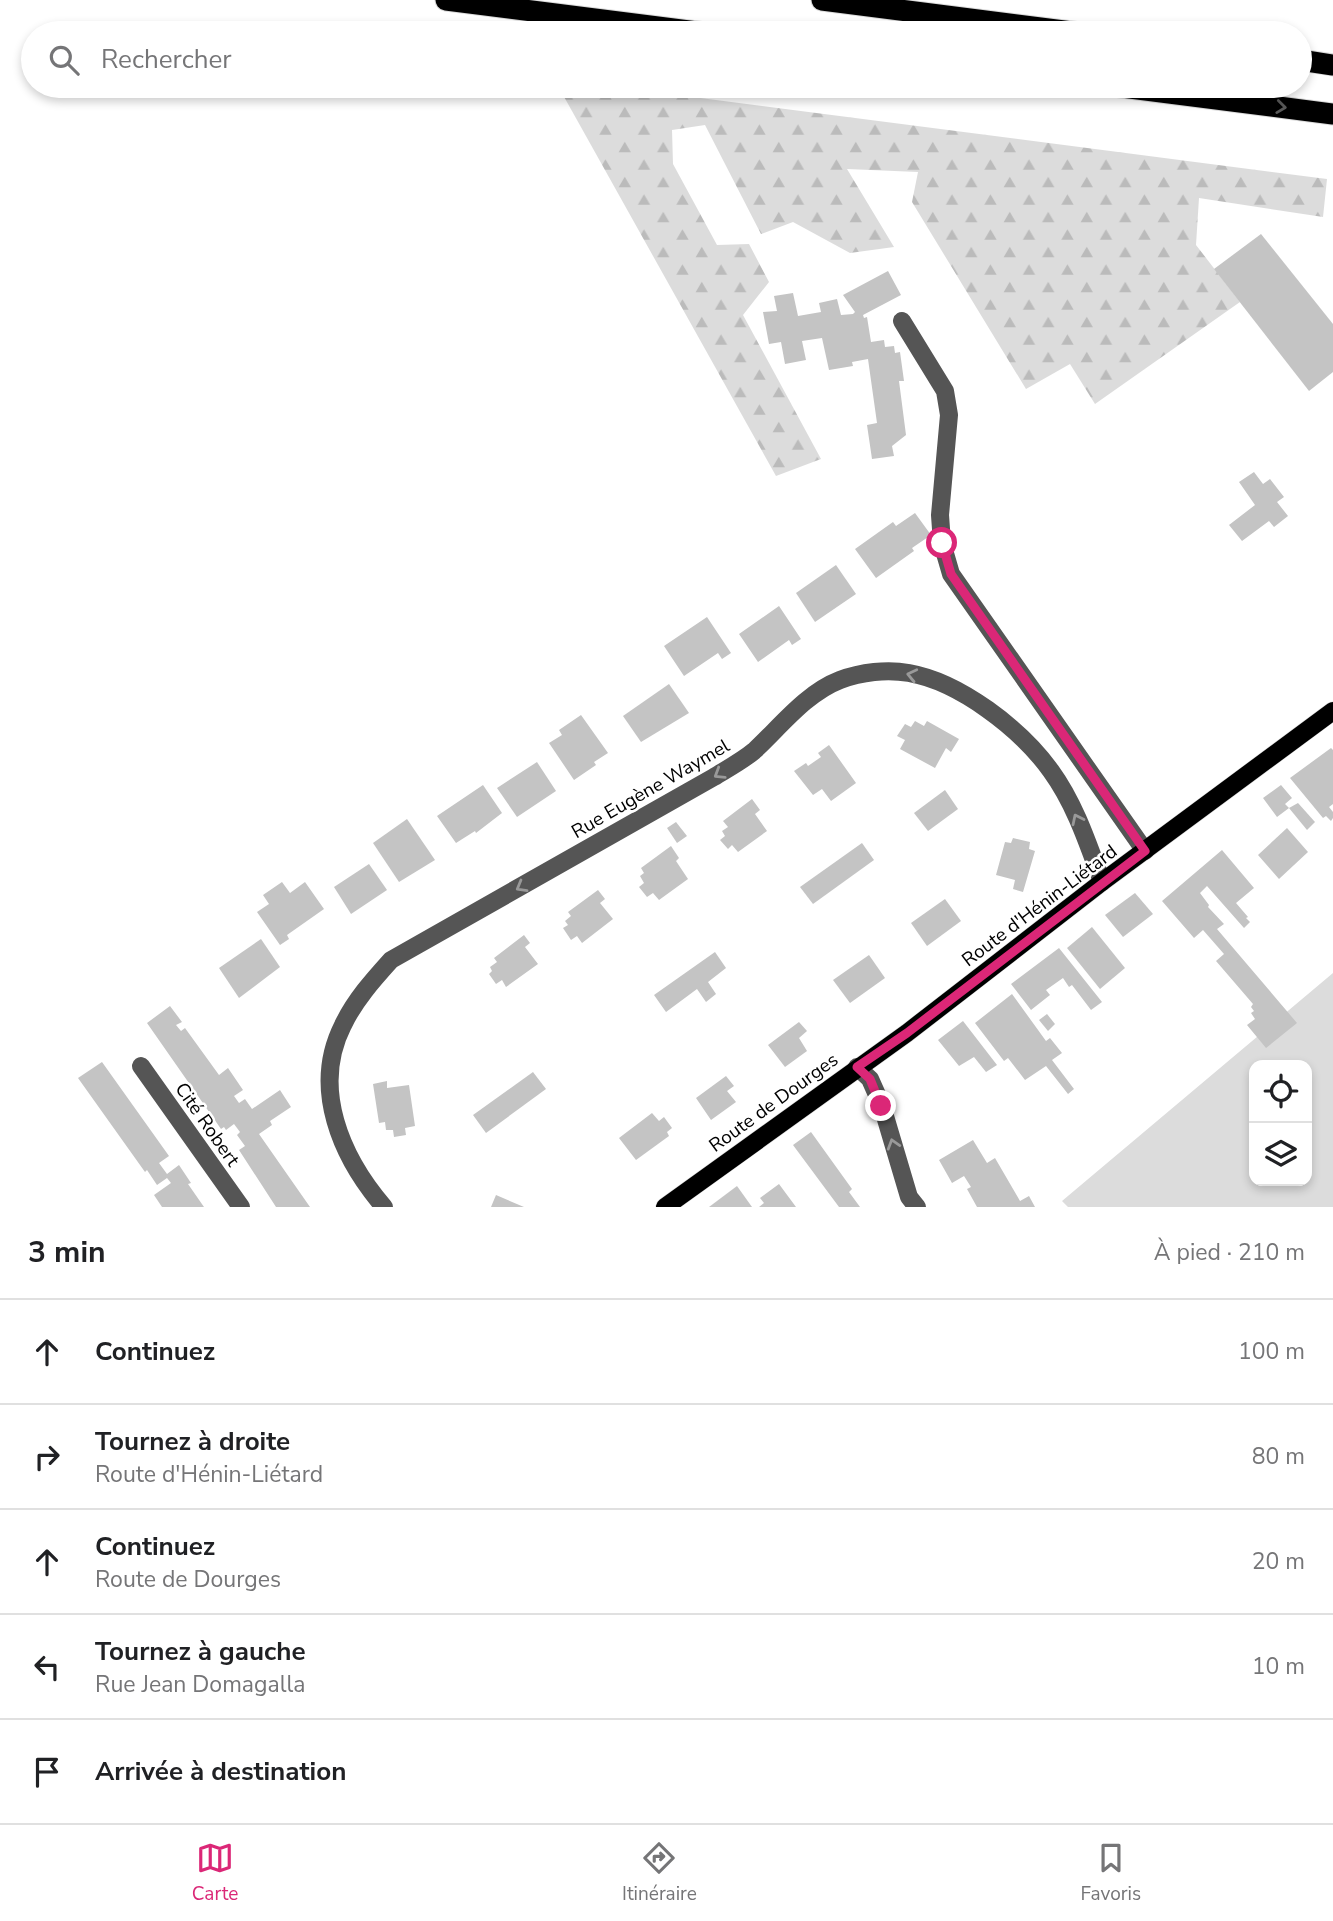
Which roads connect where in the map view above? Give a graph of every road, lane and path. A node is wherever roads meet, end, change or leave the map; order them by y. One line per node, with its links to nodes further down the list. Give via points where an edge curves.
1 (446, 0): 3 (highway)
2 (822, 0): 4 (highway)
3 (611, 21)
4 (986, 21)
5 (1312, 62): 6 (highway)
6 (1333, 65)
7 (1208, 98): 8 (highway, one-way to 8)
8 (1333, 114)
9 (902, 321): 11 (street, via 945,391 949,415 940,515 951,574)
10 (1333, 711): 11 (main road, Route d'Hénin-Liétard)
11 (1145, 851): 12 (main road, Route d'Hénin-Liétard)
12 (1102, 882): 13 (main road, Route d'Hénin-Liétard); 17 (street, Rue Eugène Waymel, one-way to 17, via 1080,822 1051,771 989,710 948,686 909,673 876,671 839,680 809,699 742,759 391,960 367,987 342,1026 330,1067 330,1105 342,1144)
13 (907, 1033): 15 (main road, Route de Dourges)
14 (141, 1066): 16 (street, Cité Robert)
15 (857, 1067): 18 (main road, Route de Dourges); 19 (street, one-way to 15, via 909,1197 870,1079)
16 (241, 1207)
17 (384, 1207)
18 (665, 1207)
19 (917, 1207)

